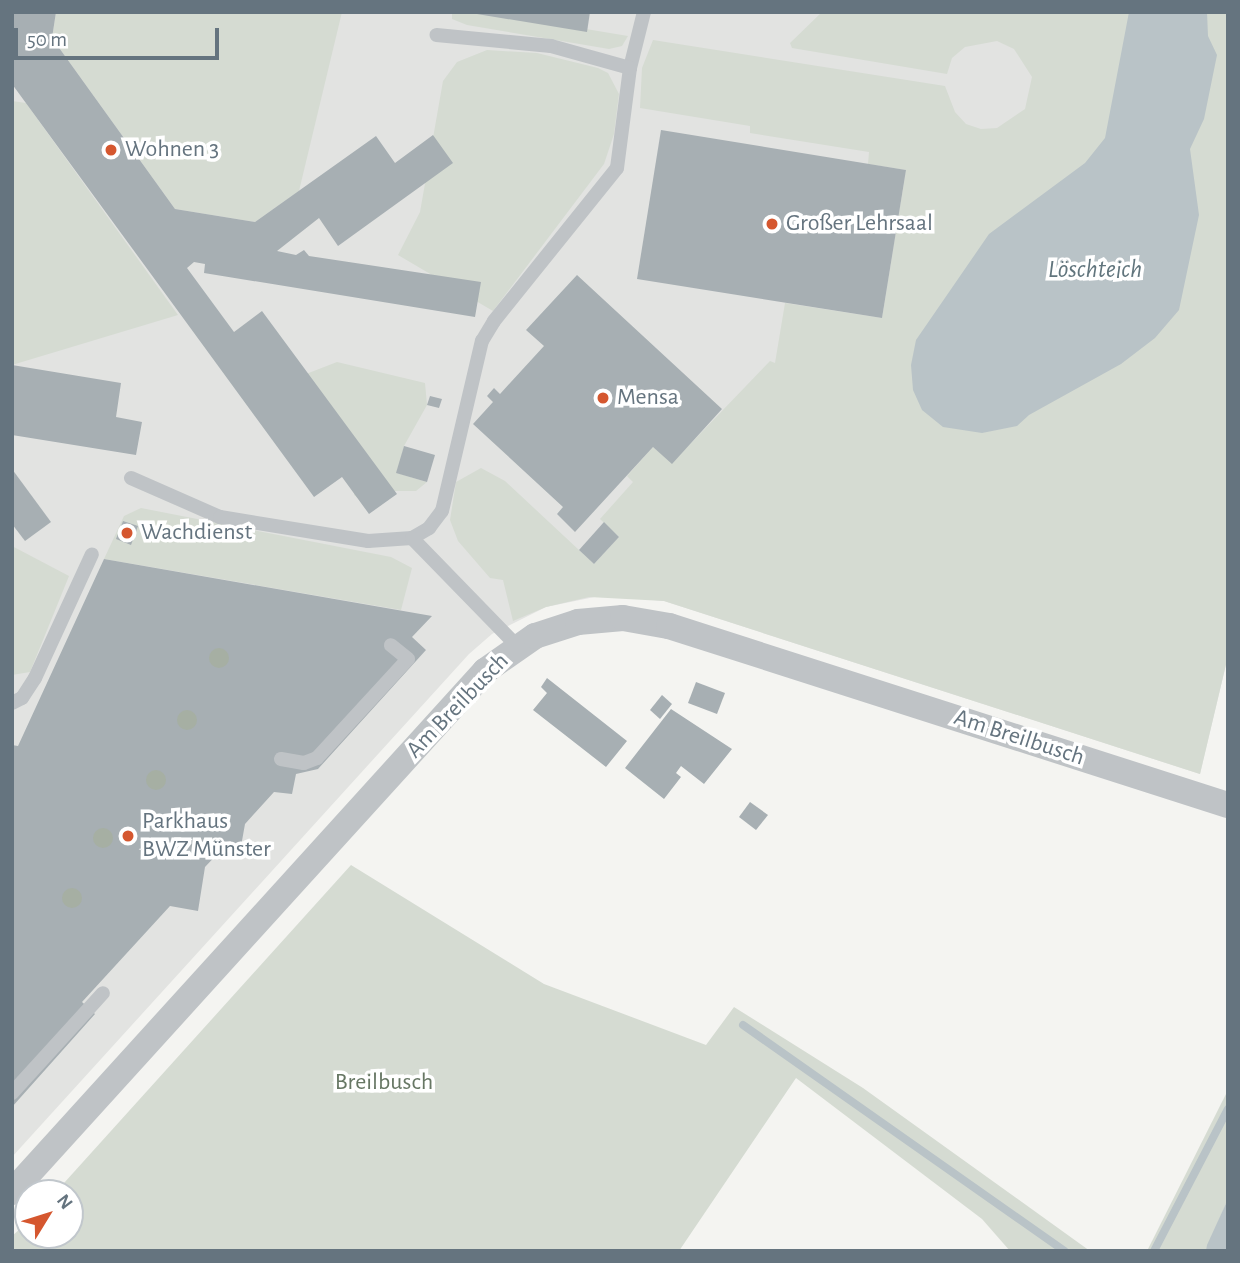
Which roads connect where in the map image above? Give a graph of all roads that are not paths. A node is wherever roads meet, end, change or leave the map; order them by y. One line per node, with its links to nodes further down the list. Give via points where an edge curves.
1 (644, 12): 3 (lane)
2 (438, 35): 3 (lane, via 551,46)
3 (629, 68): 5 (lane, via 617,168 482,341 442,511 429,528)
4 (131, 478): 5 (lane, via 220,517 368,541)
5 (412, 538): 8 (lane)
6 (92, 554): 9 (lane, via 35,678 22,698)
7 (391, 645): 10 (lane, via 408,659 317,758 304,763)
8 (517, 646): 11 (street, Am Breilbusch, via 578,622 623,618 669,626); 14 (street, Am Breilbusch, via 485,671)
9 (12, 704)
10 (281, 759)
11 (1228, 805)
12 (103, 993): 13 (lane)
13 (12, 1093)
14 (12, 1192)

